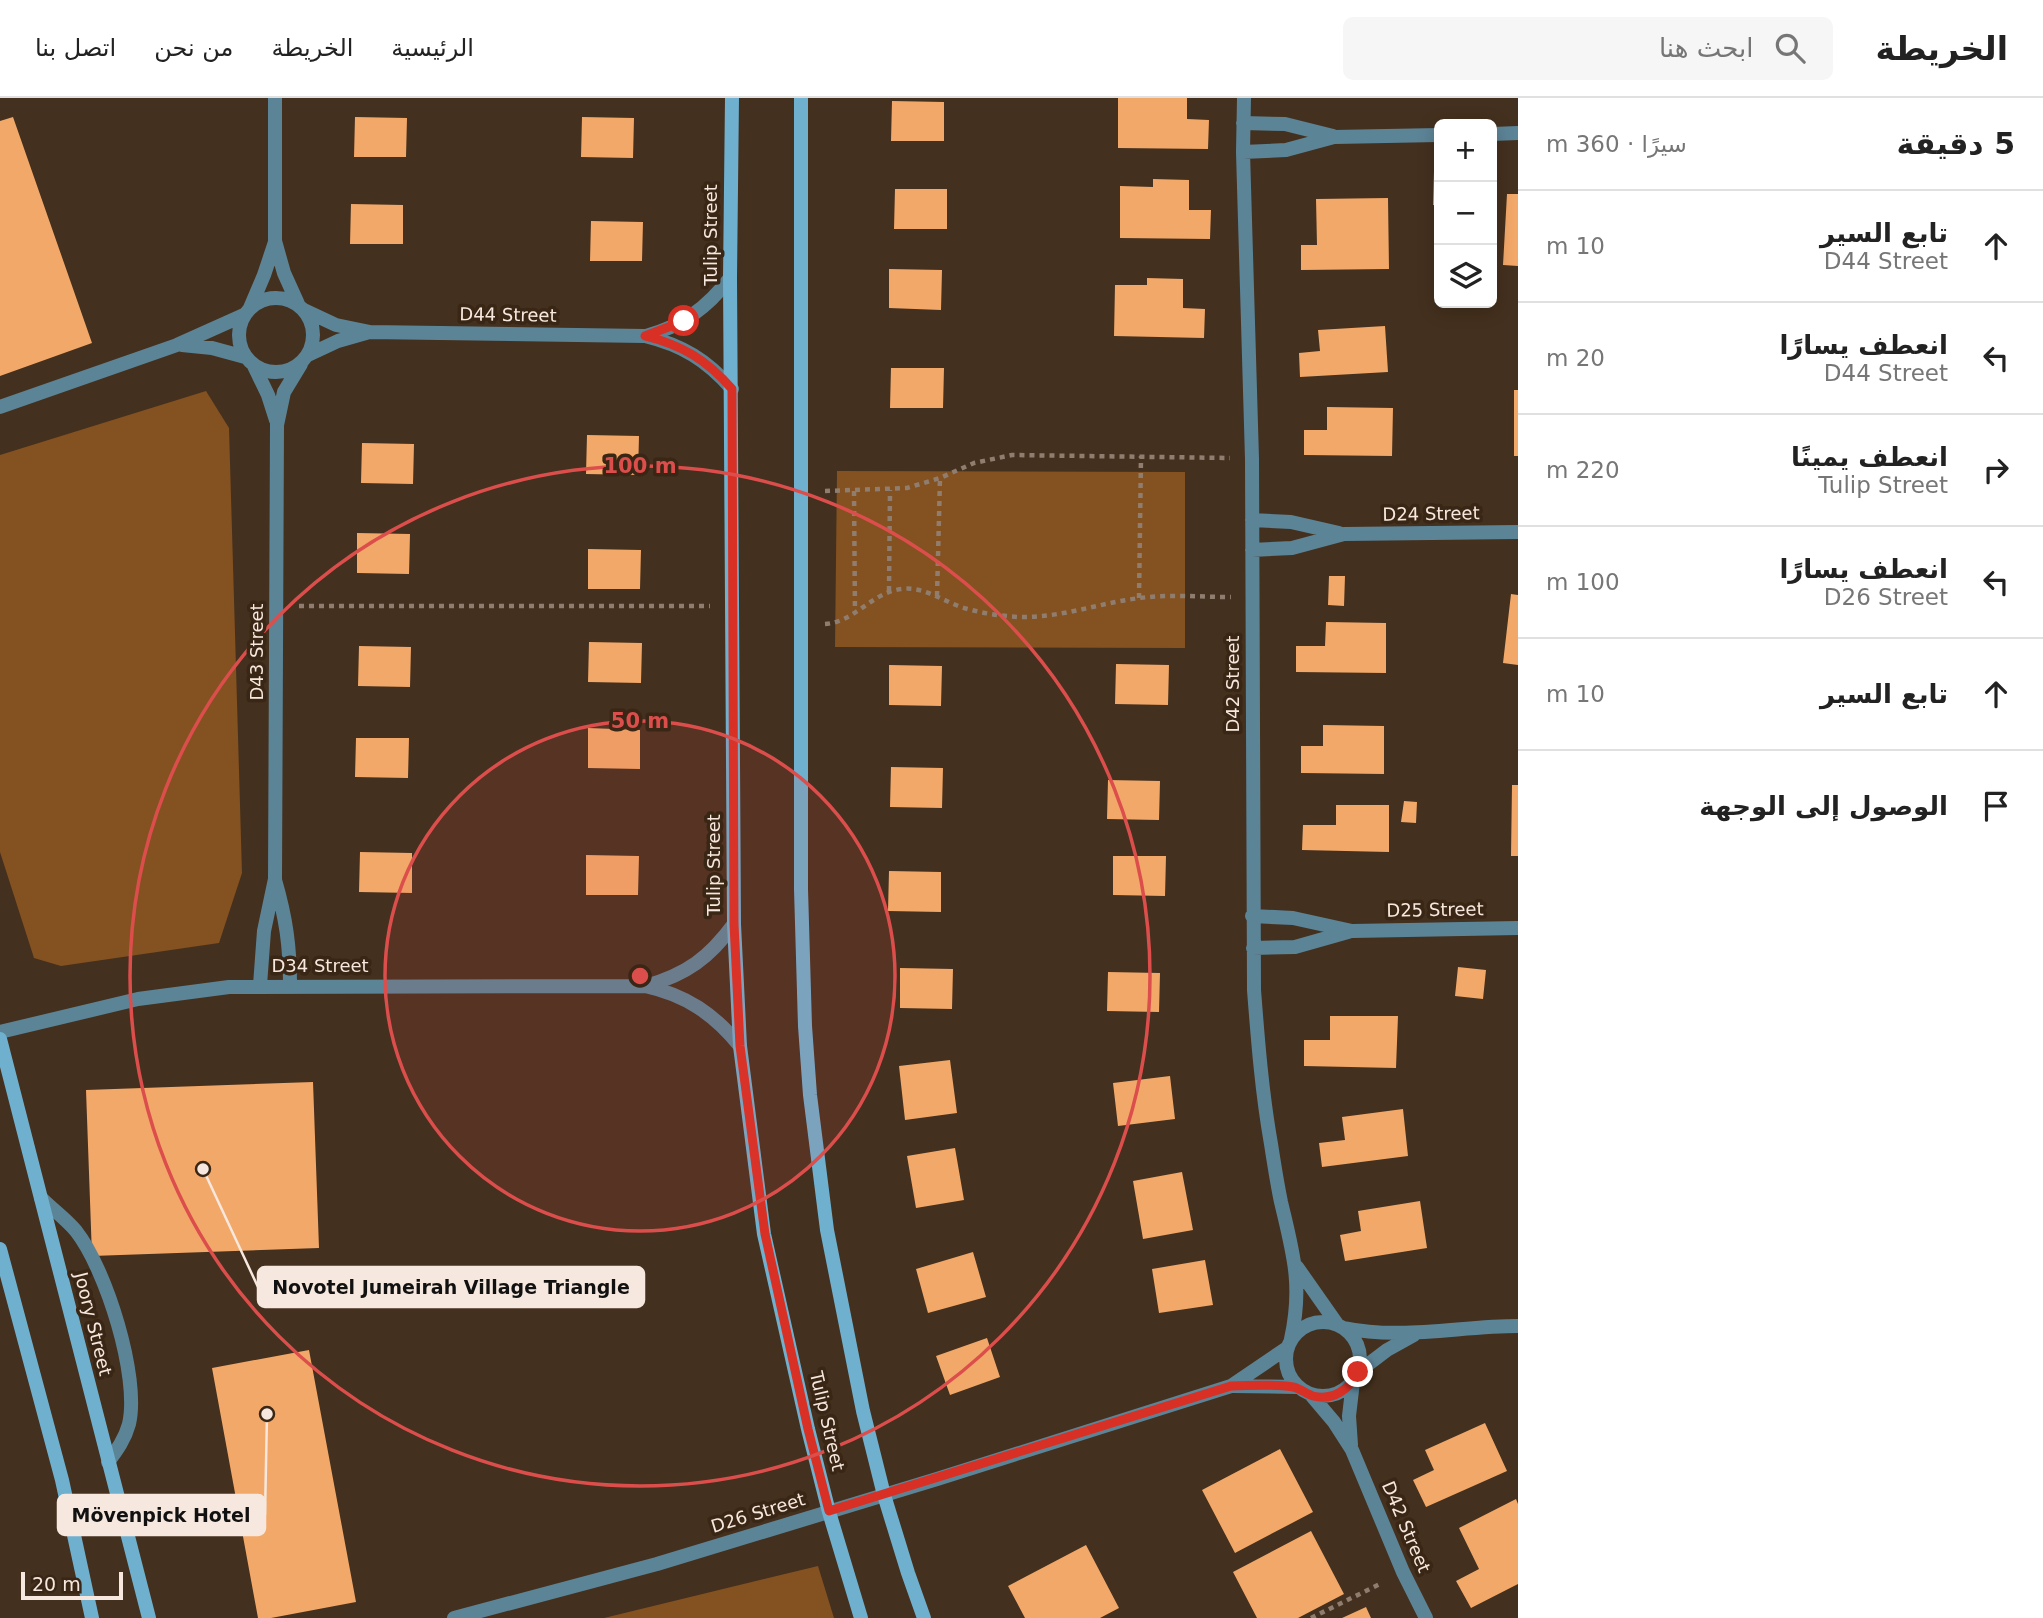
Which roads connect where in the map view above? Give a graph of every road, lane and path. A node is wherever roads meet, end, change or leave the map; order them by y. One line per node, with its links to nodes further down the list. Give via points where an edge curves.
1 (275, 98): 11 (street)
2 (732, 98): 12 (street, Tulip Street)
3 (801, 98): 27 (street, Tulip Street)
4 (1244, 98): 5 (street, D42 Street)
5 (1243, 122): 9 (street, via 1285,124); 10 (street, D42 Street)
6 (1497, 134): 7 (street)
7 (1518, 134)
8 (1434, 135): 9 (street)
9 (1334, 137): 10 (street, via 1286,150)
10 (1243, 152): 24 (street, D42 Street)
11 (275, 241): 13 (street, via 284,274); 14 (street)
12 (730, 278): 16 (street, D44 Street, via 693,316); 20 (street, Tulip Street)
13 (301, 307): 14 (street, via 274,298); 15 (street, D44 Street, via 336,325); 18 (street, via 314,332)
14 (247, 312): 17 (street); 19 (street, via 239,332)
15 (370, 332): 16 (street, D44 Street); 18 (street, D44 Street, via 338,341)
16 (645, 336): 20 (street, D44 Street, via 685,349)
17 (177, 345): 19 (street, via 212,348); 21 (street)
18 (304, 359): 19 (street, via 273,373); 22 (street, D43 Street, via 284,392)
19 (250, 361): 22 (street, D43 Street)
20 (732, 389): 38 (street, Tulip Street)
21 (0, 407)
22 (277, 425): 37 (street, D43 Street)
23 (1141, 456): 24 (path); 25 (path, via 1012,455 974,463); 36 (path)
24 (1252, 459): 29 (street, D42 Street)
25 (940, 478): 26 (path); 34 (path)
26 (890, 490): 28 (path); 33 (path)
27 (801, 491): 28 (path); 40 (street, Tulip Street)
28 (854, 491): 39 (path)
29 (1252, 520): 31 (street, D24 Street, via 1292,522); 32 (street, D42 Street)
30 (1518, 532): 31 (street, D24 Street)
31 (1344, 534): 32 (street, D24 Street, via 1292,548)
32 (1252, 550): 35 (street, D42 Street)
33 (889, 592): 34 (path, via 909,588); 39 (path)
34 (937, 596): 36 (path, via 978,611 1018,617 1074,613)
35 (1252, 597): 36 (path); 42 (street, D42 Street)
36 (1139, 598)
37 (277, 606): 38 (path); 41 (street, D43 Street)
38 (732, 607): 43 (street, Tulip Street)
39 (855, 614): 40 (path, via 831,623)
40 (799, 625): 66 (street, Tulip Street, via 802,944 810,1095 832,1256)
41 (275, 879): 47 (street, D43 Street, via 264,931); 48 (street, D43 Street, via 286,917)
42 (1252, 916): 45 (street, D25 Street, via 1293,918); 46 (street, D42 Street)
43 (734, 924): 49 (street, D34 Street, via 705,958 687,971); 52 (street, Tulip Street)
44 (1518, 928): 45 (street, D25 Street)
45 (1352, 930): 46 (street, D25 Street, via 1294,947)
46 (1253, 948): 55 (street, D42 Street, via 1268,1129)
47 (260, 985): 48 (street, D34 Street); 50 (street, D34 Street, via 168,994)
48 (290, 985): 49 (street, D34 Street)
49 (645, 986): 52 (street, D34 Street, via 699,1006)
50 (0, 1032)
51 (0, 1039): 53 (street, Joory Street)
52 (740, 1046): 67 (street, Tulip Street, via 765,1234)
53 (41, 1198): 65 (street, Joory Street); 65 (street, via 75,1230 92,1256 120,1336 131,1412 124,1439)
54 (0, 1249): 69 (street, via 62,1480)
55 (1296, 1266): 56 (street, D42 Street); 59 (street, D42 Street, via 1297,1303)
56 (1341, 1326): 58 (street, via 1381,1334); 59 (street, via 1312,1323); 60 (street, via 1359,1348)
57 (1518, 1326): 58 (street)
58 (1418, 1332): 60 (street)
59 (1289, 1343): 61 (street, D26 Street); 62 (street, via 1285,1356 1288,1373)
60 (1355, 1377): 63 (street, via 1347,1388 1330,1396); 64 (street, D42 Street, via 1349,1416)
61 (1231, 1386): 62 (street, D26 Street); 66 (street, D26 Street)
62 (1297, 1387): 63 (street)
63 (1312, 1396): 64 (street, D42 Street)
64 (1352, 1450): 68 (street, D42 Street)
65 (108, 1462): 70 (street, Joory Street)
66 (884, 1495): 67 (street, D26 Street); 73 (street, Tulip Street)
67 (829, 1511): 71 (street, D26 Street, via 657,1564); 72 (street, Tulip Street)
68 (1403, 1572): 74 (path); 75 (street, D42 Street)
69 (92, 1618)
70 (149, 1618)
71 (454, 1618)
72 (861, 1618)
73 (924, 1618)
74 (1311, 1618)
75 (1426, 1618)

